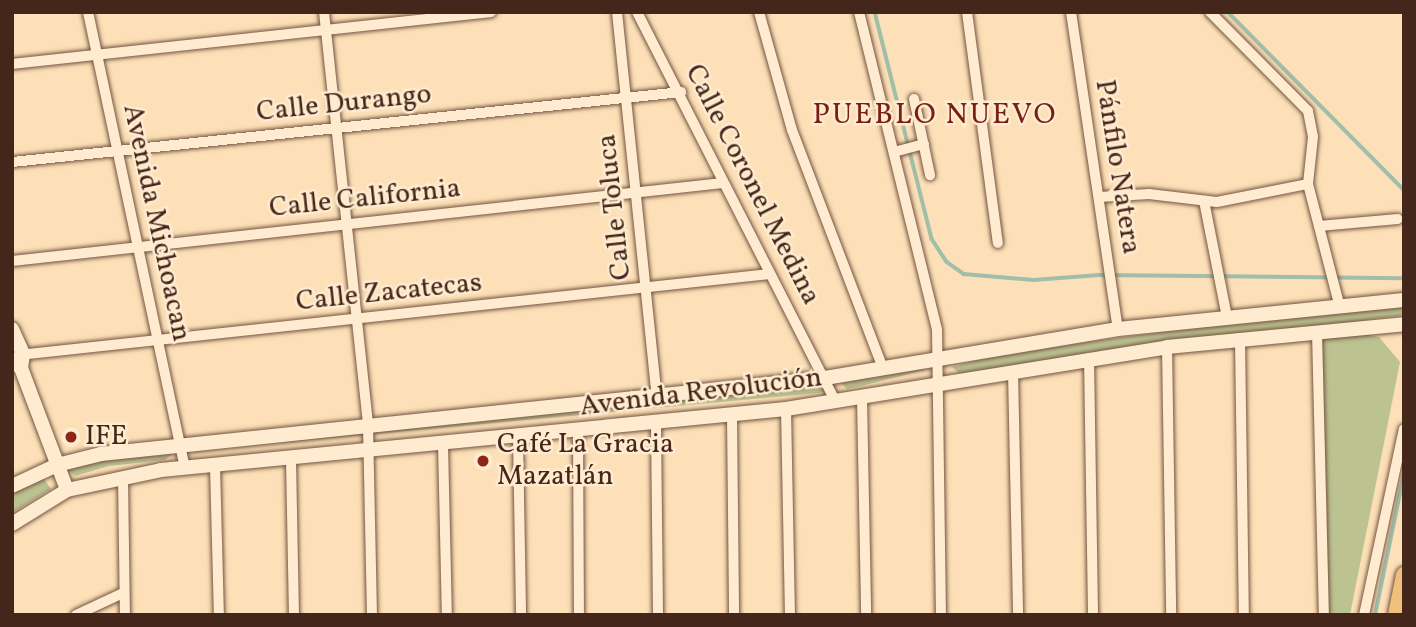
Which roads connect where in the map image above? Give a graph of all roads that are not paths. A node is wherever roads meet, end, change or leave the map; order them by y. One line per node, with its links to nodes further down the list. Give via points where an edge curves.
1 (88, 12): 12 (street, Avenida Michoacan)
2 (324, 12): 11 (street)
3 (491, 12): 11 (street)
4 (617, 12): 15 (street, Calle Toluca)
5 (637, 12): 14 (street, Calle Coronel Medina)
6 (758, 12): 50 (street, via 792,130)
7 (859, 12): 20 (street)
8 (967, 12): 31 (street)
9 (1071, 12): 26 (street, Pánfilo Natera)
10 (1210, 12): 24 (street, via 1308,111 1313,137)
11 (326, 28): 12 (street); 17 (street)
12 (98, 54): 13 (street); 19 (street, Avenida Michoacan)
13 (12, 64)
14 (681, 92): 15 (street, Calle Durango); 23 (street, Calle Coronel Medina)
15 (626, 98): 17 (street, Calle Durango); 25 (street, Calle Toluca)
16 (914, 99): 18 (street)
17 (337, 127): 19 (street, Calle Durango); 29 (street)
18 (923, 144): 20 (street); 22 (street)
19 (117, 151): 21 (street, Calle Durango); 32 (street, Avenida Michoacan)
20 (894, 152): 47 (street, via 937,330)
21 (12, 162)
22 (930, 175)
23 (723, 183): 25 (street, Calle California); 34 (street, Calle Coronel Medina)
24 (1308, 184): 27 (street); 30 (street)
25 (636, 192): 29 (street, Calle California); 35 (street, Calle Toluca)
26 (1099, 197): 27 (street, via 1149,194); 42 (street, Pánfilo Natera)
27 (1204, 201): 38 (street)
28 (1398, 219): 30 (street)
29 (348, 224): 32 (street, Calle California); 39 (street)
30 (1319, 226): 37 (street)
31 (998, 243)
32 (137, 247): 33 (street, Calle California); 44 (street, Avenida Michoacan)
33 (12, 261)
34 (770, 274): 35 (street, Calle Zacatecas); 52 (street, Calle Coronel Medina)
35 (647, 289): 39 (street, Calle Zacatecas); 54 (street, Calle Toluca)
36 (1404, 300): 37 (street, Avenida Revolución)
37 (1339, 304): 38 (street, Avenida Revolución)
38 (1227, 317): 42 (street, Avenida Revolución)
39 (357, 319): 44 (street, Calle Zacatecas); 60 (street)
40 (1404, 324): 43 (street, Avenida Revolución)
41 (12, 329): 49 (street)
42 (1118, 329): 47 (street, Avenida Revolución)
43 (1317, 332): 45 (street, Avenida Revolución); 94 (street)
44 (156, 338): 49 (street, Calle Zacatecas); 64 (street, Avenida Michoacan)
45 (1240, 338): 46 (street, Avenida Revolución); 93 (street)
46 (1167, 346): 48 (street, Avenida Revolución); 92 (street)
47 (938, 358): 50 (street, Avenida Revolución); 53 (street)
48 (1089, 358): 51 (street, Avenida Revolución); 91 (street)
49 (17, 360): 68 (street)
50 (883, 368): 52 (street, Avenida Revolución)
51 (1013, 371): 53 (street, Avenida Revolución); 90 (street)
52 (825, 379): 54 (street, Avenida Revolución); 56 (street, Calle Coronel Medina)
53 (937, 384): 55 (street, Avenida Revolución); 89 (street)
54 (657, 398): 60 (street, Avenida Revolución)
55 (862, 398): 56 (street, Avenida Revolución); 88 (street)
56 (836, 402): 57 (street, Avenida Revolución)
57 (786, 410): 58 (street, Avenida Revolución); 87 (street)
58 (732, 415): 59 (street, Avenida Revolución); 86 (street)
59 (656, 423): 62 (street, Avenida Revolución); 85 (street)
60 (368, 425): 64 (street, Avenida Revolución); 66 (street)
61 (1404, 429): 95 (street)
62 (578, 432): 63 (street, Avenida Revolución); 84 (street)
63 (517, 438): 65 (street, Avenida Revolución); 83 (street)
64 (179, 444): 68 (street, Avenida Revolución); 70 (street, Avenida Michoacan)
65 (443, 444): 66 (street, Avenida Revolución); 82 (street)
66 (369, 451): 67 (street, Avenida Revolución); 81 (street)
67 (290, 460): 69 (street, Avenida Revolución); 80 (street)
68 (57, 465): 72 (street, Avenida Revolución); 73 (street)
69 (215, 466): 70 (street, Avenida Revolución); 79 (street)
70 (185, 468): 71 (street, Avenida Revolución)
71 (122, 477): 73 (street, Avenida Revolución); 76 (street); 78 (street)
72 (12, 486)
73 (67, 490): 74 (street, Avenida Revolución)
74 (12, 524)
75 (1404, 575): 96 (main road)
76 (123, 593): 77 (street); 78 (street)
77 (76, 615)
78 (124, 615)
79 (219, 615)
80 (294, 615)
81 (372, 615)
82 (447, 615)
83 (521, 615)
84 (579, 615)
85 (659, 615)
86 (734, 615)
87 (790, 615)
88 (866, 615)
89 (941, 615)
90 (1018, 615)
91 (1093, 615)
92 (1171, 615)
93 (1244, 615)
94 (1324, 615)
95 (1364, 615)
96 (1396, 615)

